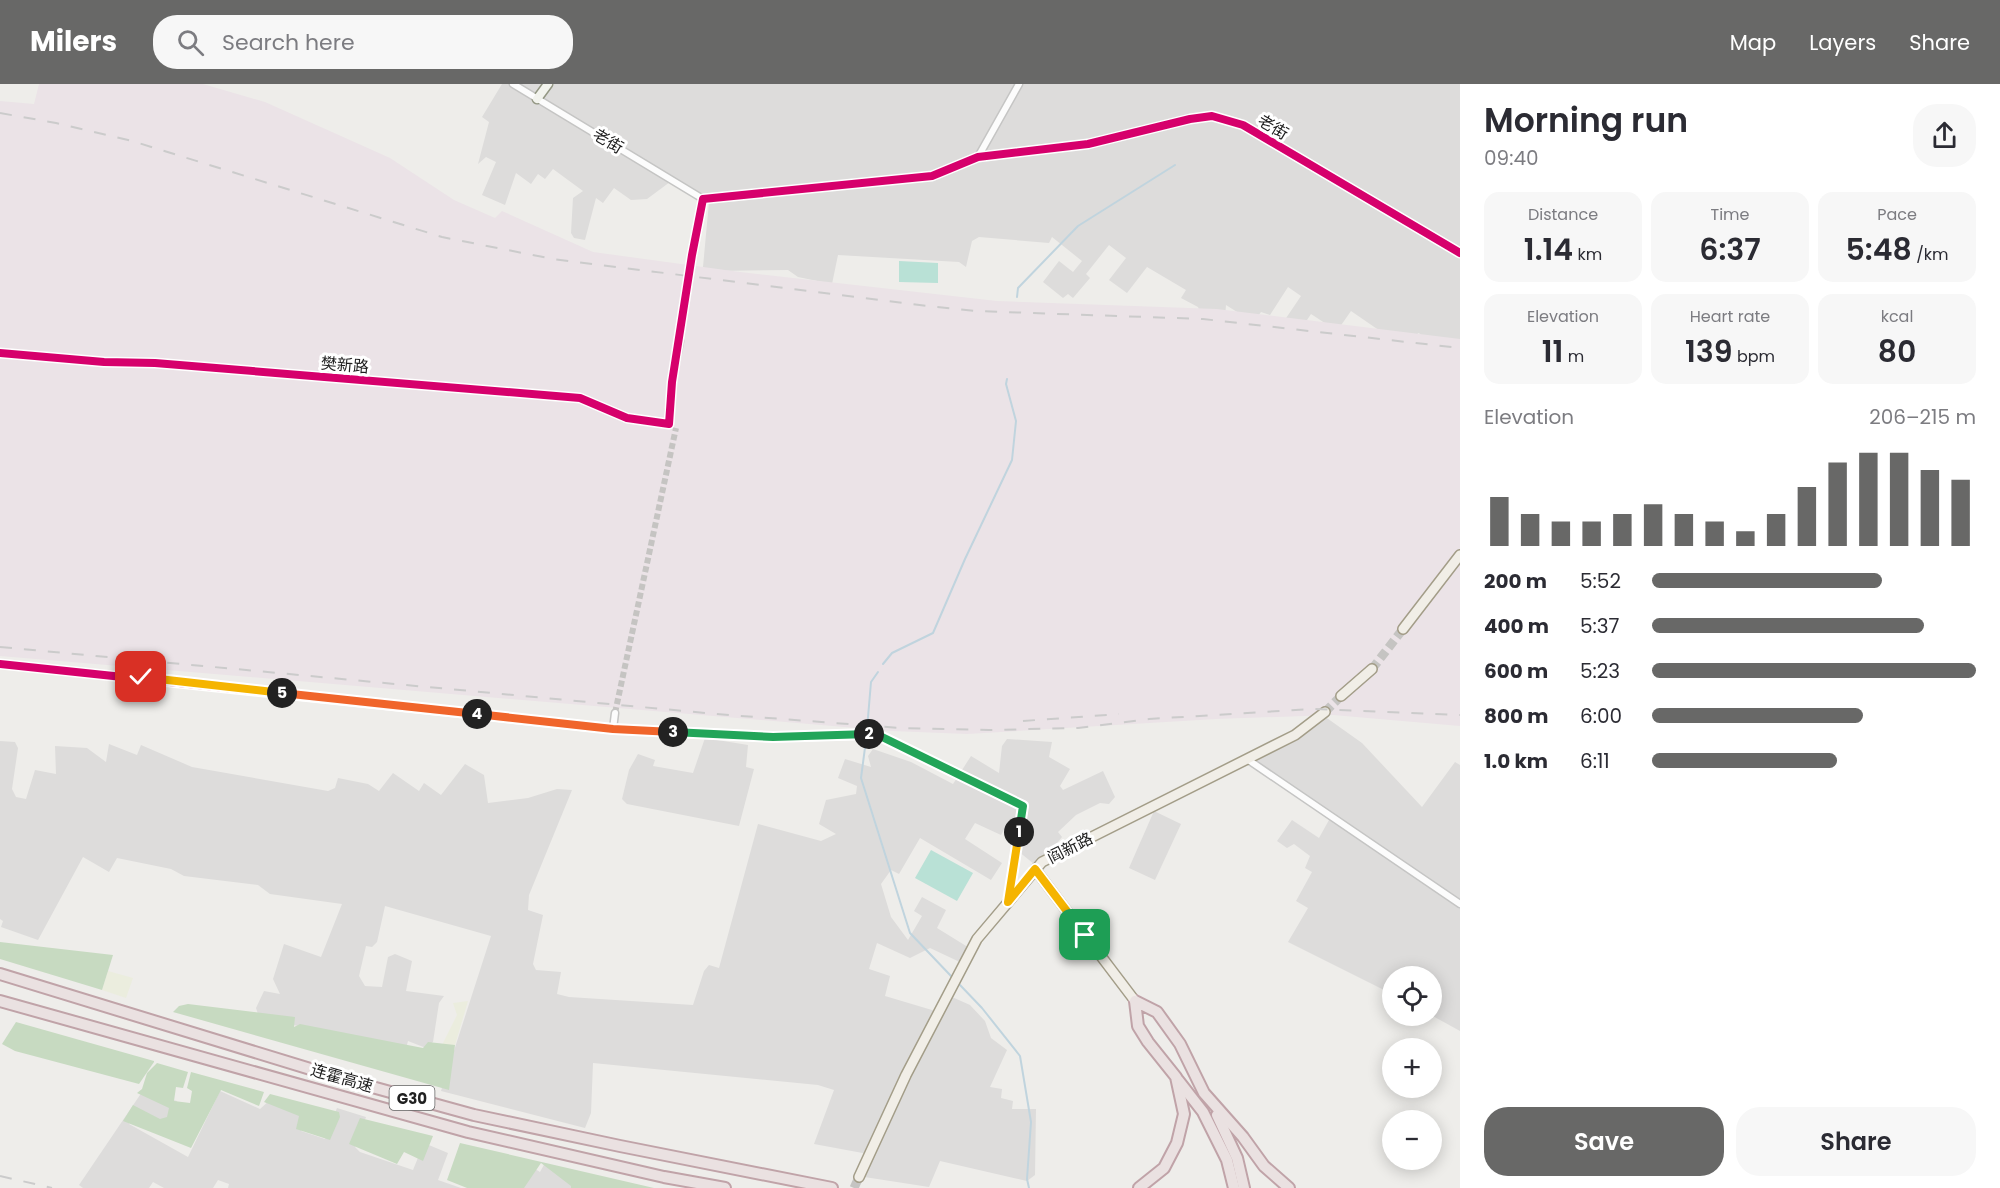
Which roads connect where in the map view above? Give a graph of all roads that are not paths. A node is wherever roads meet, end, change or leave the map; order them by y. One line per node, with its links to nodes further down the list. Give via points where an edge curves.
1 (513, 84): 4 (street, 老街)
2 (548, 84): 4 (street)
3 (1019, 84): 5 (street)
4 (537, 99): 6 (street, 老街)
5 (978, 157): 6 (street, 老街, via 932,176); 7 (street, 老街, via 1088,144 1212,116 1243,124)
6 (703, 199): 8 (street)
7 (1460, 253)
8 (692, 255)
9 (680, 341): 11 (street)
10 (0, 353): 13 (street, 樊新路, via 580,398 627,418)
11 (672, 382)
12 (669, 410): 13 (street)
13 (669, 424): 14 (street)
14 (676, 428)
15 (1460, 555): 16 (main road)
16 (1403, 629)
17 (0, 664): 22 (street)
18 (1372, 669): 19 (main road)
19 (1341, 696)
20 (615, 712): 22 (street)
21 (1325, 712): 23 (main road, 阎新路, via 1294,735)
22 (613, 729): 25 (street, via 773,737 876,734 1023,806)
23 (1247, 759): 24 (main road, 阎新路); 26 (street)
24 (1035, 869): 25 (main road, 阎新路); 29 (main road)
25 (1008, 902): 32 (main road, 阎新路, via 977,939 906,1075)
26 (1460, 904)
27 (0, 974): 34 (highway, 连霍高速 / G30, via 474,1115)
28 (0, 1001): 33 (highway, 连霍高速 / G30, via 468,1132)
29 (1135, 1002): 30 (highway, via 1138,1026); 31 (highway, via 1157,1012 1180,1044)
30 (1176, 1077): 35 (highway, via 1184,1114 1177,1143 1164,1168); 36 (highway, via 1203,1112 1227,1160)
31 (1204, 1093): 37 (highway, via 1237,1158); 38 (highway, via 1264,1166)
32 (859, 1177)
33 (724, 1188)
34 (832, 1188)
35 (1138, 1188)
36 (1234, 1188)
37 (1244, 1188)
38 (1289, 1188)

